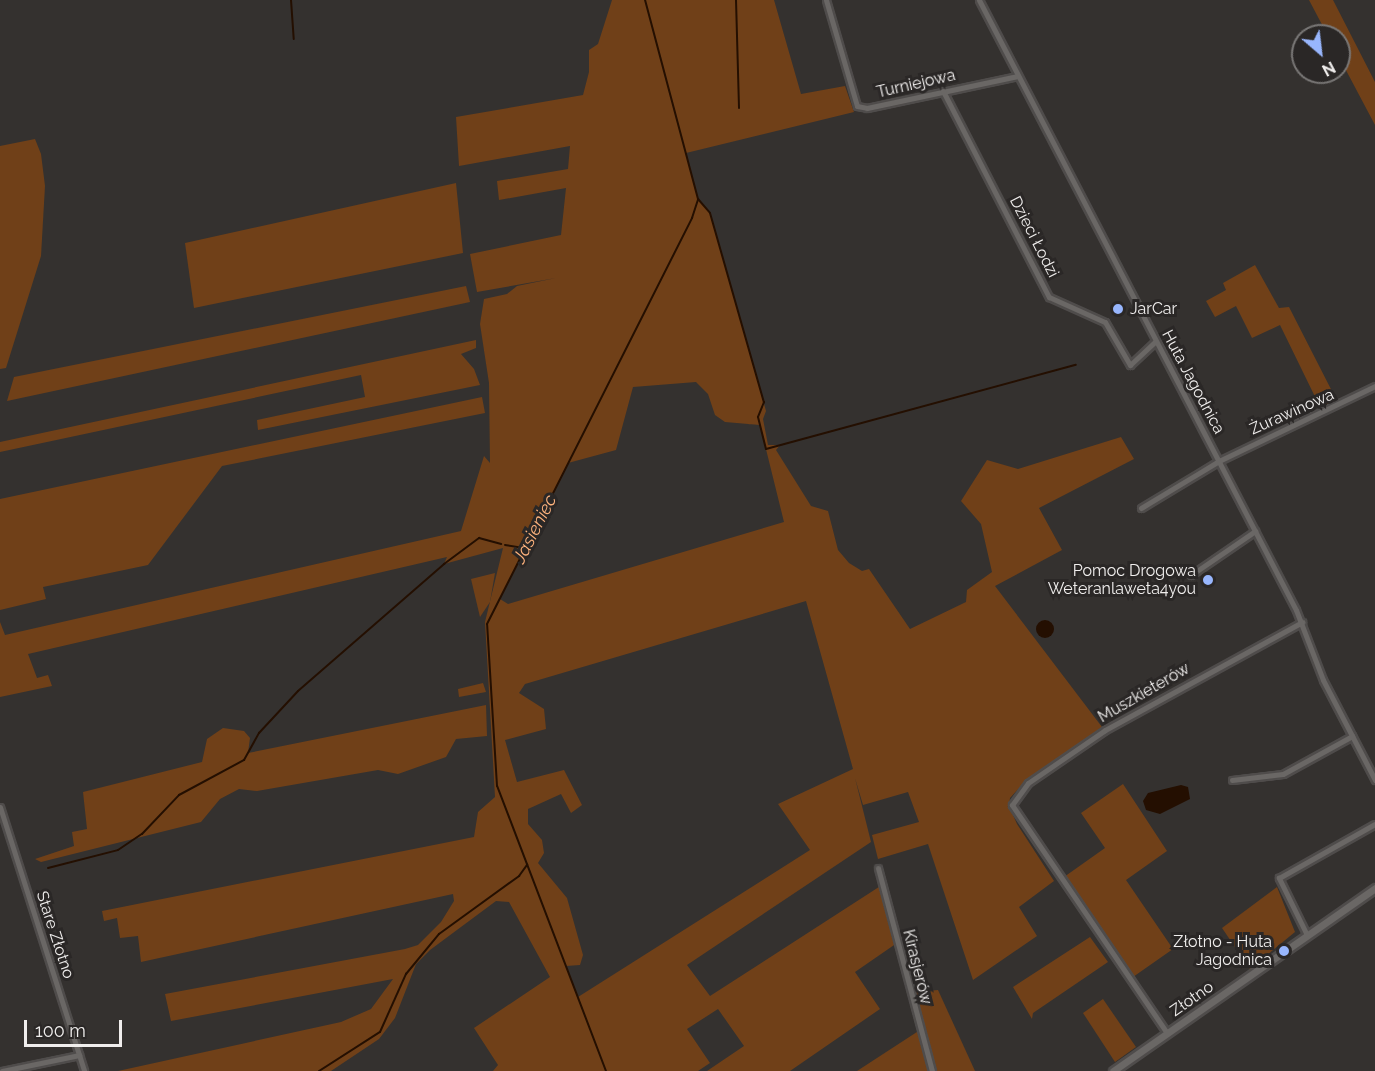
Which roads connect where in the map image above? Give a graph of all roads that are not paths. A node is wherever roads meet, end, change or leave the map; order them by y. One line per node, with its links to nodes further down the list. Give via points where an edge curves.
1 (826, 0): 4 (street, Turniejowa, via 857,106 867,108)
2 (979, 0): 3 (street, Huta Jagodnica)
3 (1018, 76): 4 (street, Turniejowa); 5 (street, Huta Jagodnica)
4 (944, 91): 5 (street, Dzieci Łodzi, via 1049,297 1105,322 1130,365)
5 (1156, 341): 8 (street, Huta Jagodnica)
6 (1373, 386): 7 (street); 8 (street, Żurawinowa)
7 (1375, 393)
8 (1219, 461): 9 (street, Żurawinowa); 10 (street, Huta Jagodnica)
9 (1141, 508)
10 (1255, 531): 11 (street); 12 (street, Huta Jagodnica)
11 (1191, 575)
12 (1302, 621): 13 (street, Huta Jagodnica, via 1323,680); 21 (street, Muszkieterów, via 1105,730 1028,783 1012,805)
13 (1352, 736): 14 (street, via 1283,774); 15 (street, Huta Jagodnica)
14 (1232, 780)
15 (1375, 780)
16 (0, 807): 22 (street, Stare Złotno)
17 (1375, 824): 20 (street, via 1279,878)
18 (878, 868): 25 (street, Kirasjerów)
19 (1375, 888): 20 (street, Złotno)
20 (1307, 935): 21 (street, Złotno)
21 (1167, 1033): 26 (street, Złotno)
22 (79, 1055): 23 (street); 24 (street, Stare Złotno)
23 (2, 1071)
24 (84, 1071)
25 (932, 1071)
26 (1113, 1071)

